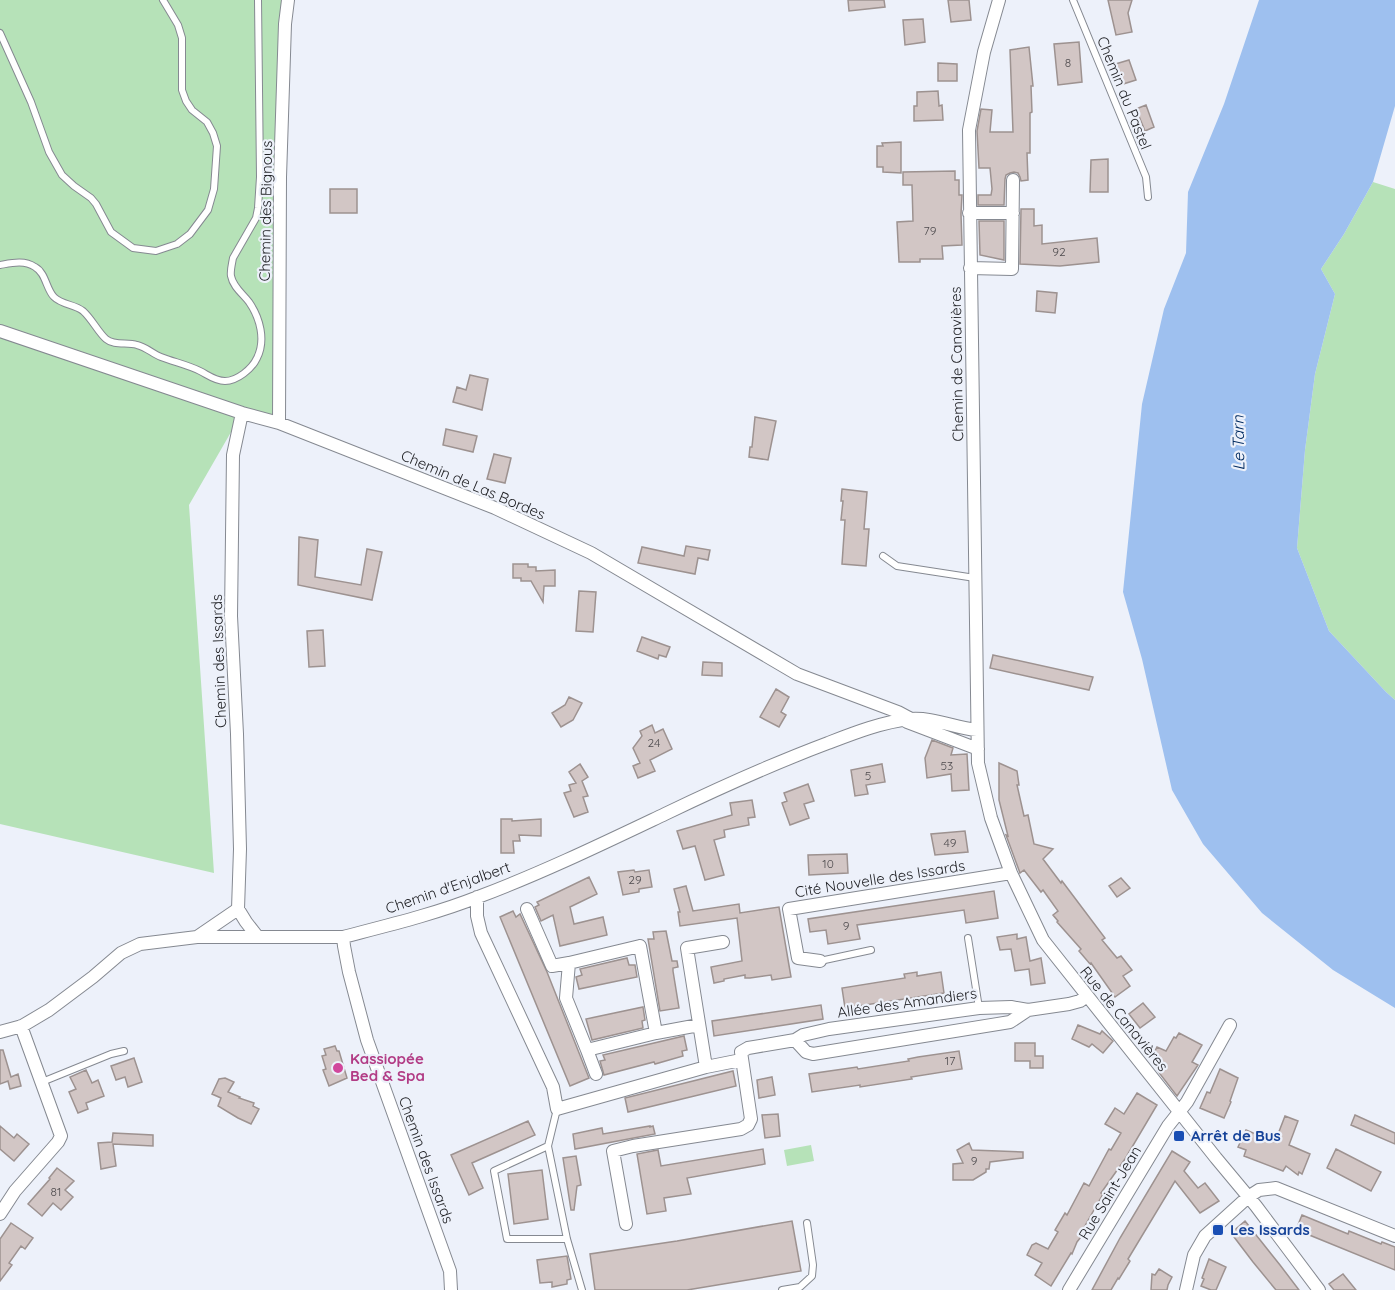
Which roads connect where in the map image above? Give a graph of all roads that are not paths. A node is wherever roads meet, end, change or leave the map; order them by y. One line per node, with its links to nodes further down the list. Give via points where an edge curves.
1 (163, 0): 6 (lane, via 182,38 182,90 186,101 207,122 217,146 214,189 208,210 190,234 177,244 156,251 133,248 111,232 91,198 62,175)
2 (258, 0): 11 (lane, via 258,208 231,265 231,277 260,324 261,345 251,367 227,381 217,380 136,344 106,339 80,308 52,296 38,268 27,263)
3 (288, 0): 15 (street, Chemin des Bignous, via 280,177)
4 (999, 0): 9 (street, Chemin de Canavières, via 984,51 969,130)
5 (1072, 0): 8 (lane, Chemin du Pastel, via 1146,177)
6 (0, 33)
7 (1013, 180): 10 (street)
8 (1148, 197)
9 (969, 213): 10 (street); 12 (street, Chemin de Canavières)
10 (1013, 213): 12 (street, via 1012,269)
11 (0, 265)
12 (970, 268): 17 (street, Chemin de Canavières)
13 (0, 332): 14 (street, Chemin de Las Bordes)
14 (242, 413): 15 (street, Chemin de Las Bordes); 23 (street, Chemin des Issards, via 233,455 231,616 240,849)
15 (279, 423): 18 (street, Chemin de Las Bordes, via 495,508 583,549 796,674 898,712)
16 (883, 556): 17 (lane, via 897,566)
17 (975, 578): 19 (street, Chemin de Canavières)
18 (907, 720): 19 (street, Chemin d'Enjalbert); 20 (street); 22 (street, Chemin d'Enjalbert, via 862,730 795,755)
19 (977, 730): 20 (street, Rue de Canavières)
20 (978, 749): 21 (street, Rue de Canavières, via 991,818)
21 (1011, 873): 31 (street, Cité Nouvelle des Issards, via 789,909 798,958); 33 (street, Rue de Canavières, via 1043,940)
22 (477, 897): 27 (street, Chemin d'Enjalbert); 49 (street, via 481,933 553,1087)
23 (238, 909): 25 (street); 26 (street)
24 (527, 909): 32 (street, via 552,966)
25 (257, 936): 26 (street, Chemin d'Enjalbert); 27 (street, Chemin d'Enjalbert)
26 (197, 937): 38 (street, Chemin d'Enjalbert, via 140,944 121,953 49,1010)
27 (344, 937): 58 (street, Chemin des Issards, via 367,1040 450,1271)
28 (968, 938): 34 (lane)
29 (723, 942): 36 (street, via 687,948)
30 (871, 950): 31 (lane)
31 (820, 961)
32 (569, 963): 41 (street, via 640,946); 43 (street, via 566,998)
33 (1086, 996): 35 (street, Allée des Amandiers, via 1068,1004); 50 (street, Rue de Canavières)
34 (978, 1008): 35 (street, Allée des Amandiers); 39 (street); 42 (street, Allée des Amandiers, via 829,1029)
35 (1028, 1010): 39 (street, via 1010,1022)
36 (699, 1025): 41 (street); 46 (street)
37 (1230, 1025): 50 (street, Rue Saint-Jean)
38 (21, 1026): 40 (street, Chemin d'Enjalbert); 48 (street)
39 (984, 1026): 42 (street, via 813,1054)
40 (0, 1032)
41 (656, 1033): 43 (street)
42 (795, 1040): 45 (street, Allée des Amandiers, via 748,1048 741,1052)
43 (587, 1050): 47 (street)
44 (124, 1051): 48 (lane)
45 (741, 1060): 46 (street, Allée des Amandiers); 55 (street, via 751,1119 748,1125 613,1151)
46 (705, 1067): 49 (street, Allée des Amandiers)
47 (596, 1074)
48 (42, 1082): 53 (street, via 61,1136)
49 (557, 1109): 51 (lane)
50 (1179, 1112): 52 (street, Rue de Canavières); 61 (street, Rue Saint-Jean)
51 (548, 1146): 57 (lane); 57 (lane, via 494,1171 507,1239)
52 (1248, 1197): 56 (street, via 1259,1190 1276,1188); 62 (street, via 1205,1236 1194,1255); 63 (street, Rue de Canavières)
53 (0, 1214)
54 (807, 1223): 60 (lane, via 812,1276 800,1287)
55 (626, 1224)
56 (1395, 1236)
57 (567, 1239): 59 (lane)
58 (451, 1290)
59 (582, 1290)
60 (782, 1290)
61 (1069, 1290)
62 (1186, 1290)
63 (1319, 1290)

